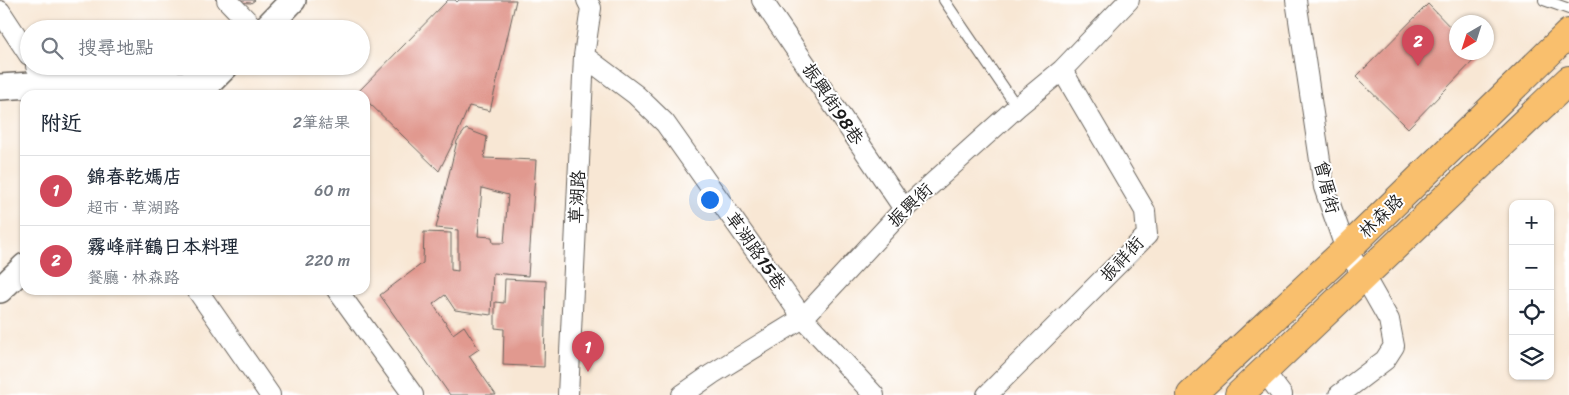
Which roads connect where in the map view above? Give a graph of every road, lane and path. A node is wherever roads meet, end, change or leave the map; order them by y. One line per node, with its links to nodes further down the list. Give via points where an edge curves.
1 (227, 0): 11 (street)
2 (293, 0): 12 (street)
3 (762, 0): 23 (street, 振興街98巷)
4 (944, 0): 22 (lane)
5 (1130, 0): 16 (street, 振興街)
6 (1296, 0): 24 (street, 曾厝街, via 1324,187)
7 (1544, 0): 9 (lane)
8 (594, 3): 15 (street, 草湖路)
9 (1569, 9)
10 (0, 11): 14 (street)
11 (246, 20)
12 (274, 20)
13 (1569, 33): 24 (main road, 林森路)
14 (20, 41)
15 (584, 56): 30 (street, 草湖路15巷, via 636,95 665,123); 34 (street, 草湖路)
16 (1062, 70): 22 (street, 振興街); 37 (street, 振祥街, via 1146,211 1147,235)
17 (42, 75): 20 (street); 21 (street)
18 (217, 75): 21 (street)
19 (1569, 80): 26 (main road, 林森路)
20 (0, 87)
21 (203, 89)
22 (1016, 107): 23 (street, 振興街)
23 (904, 209): 30 (street, 振興街)
24 (1346, 250): 26 (street, 曾厝街); 38 (main road, 林森路)
25 (20, 271): 27 (street)
26 (1364, 276): 31 (main road, 林森路); 41 (street, 曾厝街, via 1389,320 1394,346 1386,360)
27 (0, 290)
28 (201, 295): 32 (street)
29 (341, 295): 33 (street)
30 (803, 318): 35 (street, 振興街); 36 (street, 草湖路15巷)
31 (1264, 371): 39 (main road, 林森路); 40 (street)
32 (270, 395)
33 (413, 395)
34 (568, 395)
35 (682, 395)
36 (874, 395)
37 (987, 395)
38 (1191, 395)
39 (1239, 395)
40 (1282, 395)
41 (1339, 395)

